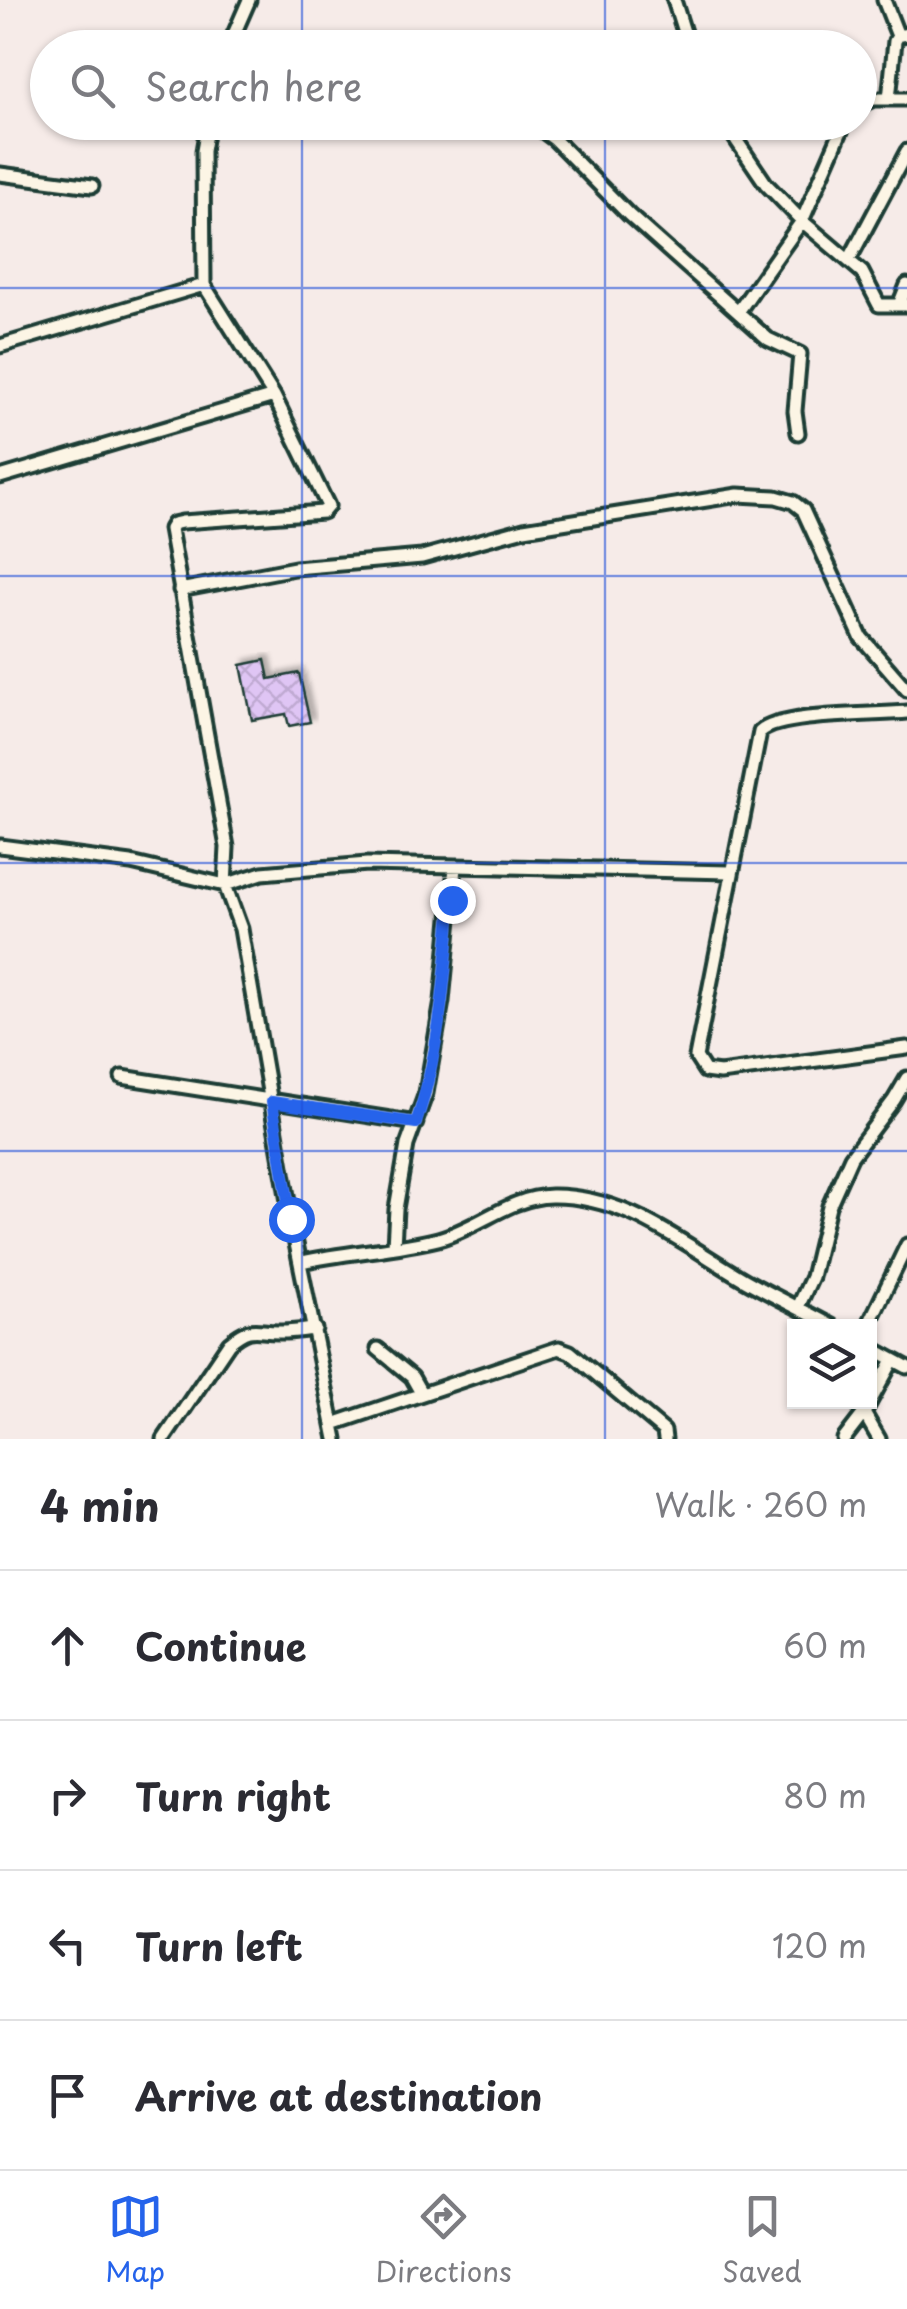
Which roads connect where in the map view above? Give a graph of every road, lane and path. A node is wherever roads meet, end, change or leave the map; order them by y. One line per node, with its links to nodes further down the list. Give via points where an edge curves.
1 (249, 0): 4 (street)
2 (674, 0): 5 (street)
3 (884, 0): 6 (street)
4 (236, 30)
5 (684, 30)
6 (902, 35): 8 (street)
7 (877, 99): 8 (street)
8 (889, 99): 9 (street)
9 (907, 99)
10 (205, 140): 19 (street)
11 (555, 140): 22 (street)
12 (736, 140): 17 (street)
13 (837, 140): 17 (street)
14 (907, 152): 18 (street)
15 (0, 174): 16 (street)
16 (92, 186)
17 (802, 221): 18 (street); 22 (street)
18 (849, 260): 21 (street, via 880,305)
19 (204, 285): 23 (street); 24 (street)
20 (907, 285): 21 (street)
21 (903, 305)
22 (738, 312): 25 (street, via 768,339 800,354)
23 (0, 346)
24 (274, 396): 26 (street); 27 (street, via 327,509 173,524)
25 (798, 434)
26 (0, 477)
27 (180, 590): 28 (street, via 295,568 422,556 524,529 738,495 776,497 803,510 861,637); 33 (street, via 227,846)
28 (907, 690)
29 (907, 712): 32 (street, via 766,726 756,740)
30 (0, 846): 33 (street, via 131,862)
31 (455, 867): 32 (street); 33 (street, via 300,868); 40 (street, via 442,1001)
32 (730, 872): 34 (street, via 696,1057 700,1067 720,1073)
33 (225, 885): 38 (street, via 240,929)
34 (907, 1048)
35 (122, 1077): 38 (street)
36 (907, 1078): 37 (street)
37 (894, 1100): 39 (street); 44 (street, via 864,1136 828,1206)
38 (272, 1102): 40 (street); 43 (street)
39 (907, 1108)
40 (416, 1123): 41 (street, via 404,1161)
41 (394, 1246): 43 (street); 44 (street, via 438,1238 546,1196 589,1200 638,1215)
42 (907, 1246): 46 (street)
43 (302, 1262): 47 (street)
44 (798, 1307): 45 (street)
45 (819, 1319)
46 (871, 1319)
47 (315, 1329): 54 (street); 55 (street, via 241,1333)
48 (378, 1349): 52 (street)
49 (877, 1351): 50 (street)
50 (893, 1360): 51 (street); 53 (street)
51 (907, 1368)
52 (421, 1393): 54 (street); 57 (street, via 558,1348 664,1431)
53 (864, 1413): 58 (street); 59 (street)
54 (333, 1424): 56 (street)
55 (164, 1439)
56 (336, 1439)
57 (664, 1439)
58 (844, 1439)
59 (879, 1439)

